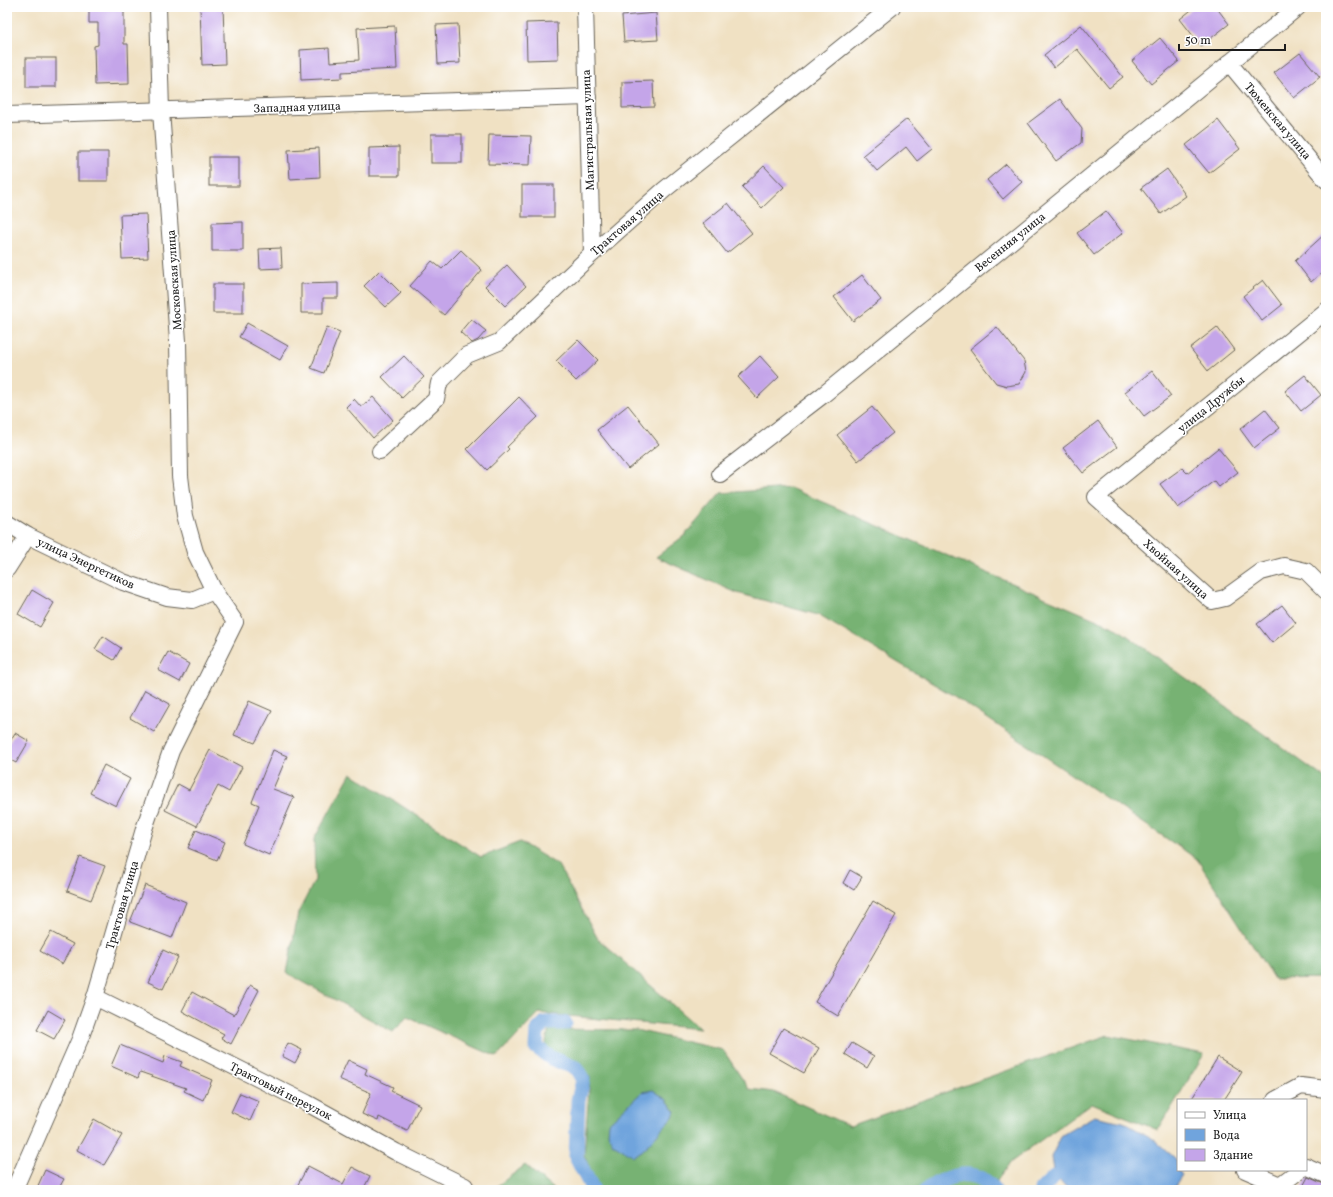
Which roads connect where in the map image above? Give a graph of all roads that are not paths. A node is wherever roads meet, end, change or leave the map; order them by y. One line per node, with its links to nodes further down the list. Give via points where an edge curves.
1 (158, 7): 7 (street, Московская улица)
2 (585, 7): 6 (street, Магистральная улица)
3 (892, 7): 10 (street, Трактовая улица, via 664,190)
4 (1298, 7): 5 (street, Весенняя улица)
5 (1229, 63): 9 (street, Тюменская улица); 13 (street, Весенняя улица, via 823,394)
6 (588, 97): 7 (street, Западная улица); 10 (street, Магистральная улица)
7 (162, 111): 8 (street, Западная улица); 18 (street, Московская улица, via 178,341 180,476 185,516 196,552)
8 (7, 115)
9 (1326, 180)
10 (592, 254): 12 (street, Трактовая улица, via 499,342 467,355 439,382 436,399)
11 (1326, 311): 14 (street, улица Дружбы)
12 (380, 450)
13 (720, 474)
14 (1096, 497): 19 (street, Хвойная улица, via 1212,601 1225,598 1261,572 1284,566 1306,572)
15 (7, 523): 16 (street, улица Энергетиков)
16 (28, 536): 17 (street); 18 (street, улица Энергетиков, via 123,582 167,597 192,600)
17 (7, 569)
18 (214, 591): 20 (street, Московская улица)
19 (1326, 591)
20 (235, 622): 21 (street, Трактовая улица, via 171,751 144,829)
21 (96, 997): 28 (street, Трактовый переулок); 29 (street, Трактовая улица)
22 (1326, 1089): 23 (street, via 1301,1086)
23 (1277, 1099)
24 (1307, 1166): 27 (street)
25 (1247, 1171): 26 (street, via 1280,1185)
26 (1299, 1171)
27 (1326, 1175)
28 (465, 1186)
29 (14, 1190)

